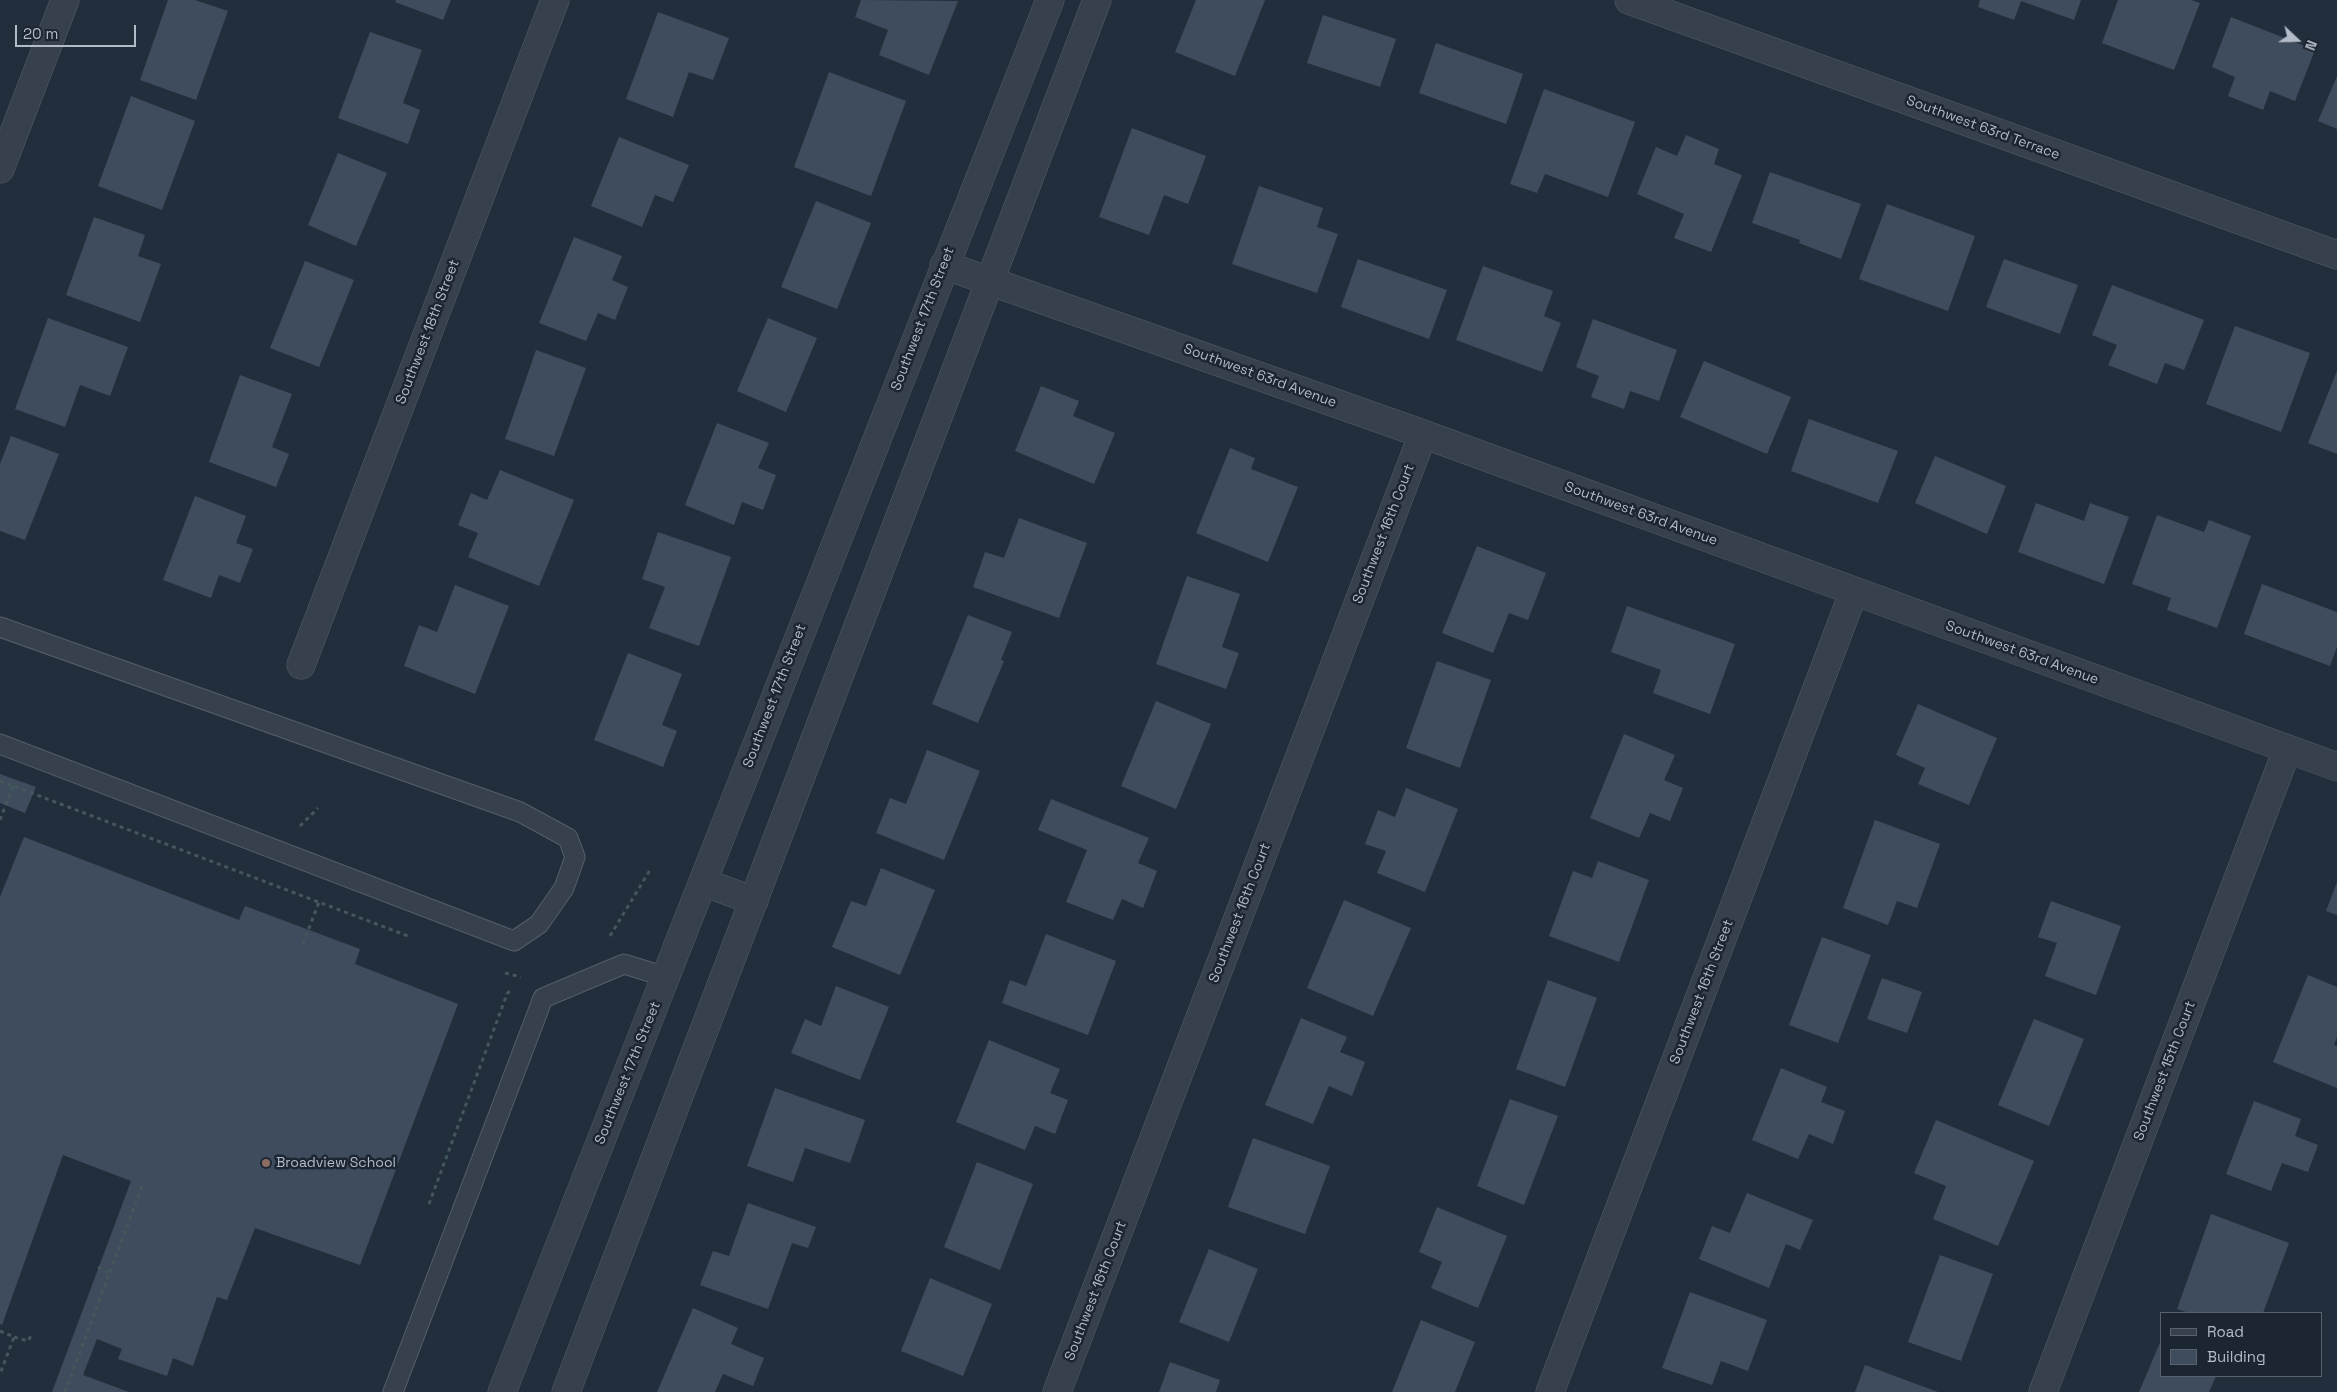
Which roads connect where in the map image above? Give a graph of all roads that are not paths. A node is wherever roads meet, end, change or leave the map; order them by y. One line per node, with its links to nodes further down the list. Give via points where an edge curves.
1 (66, 0): 6 (street)
2 (554, 0): 13 (street, Southwest 18th Street)
3 (1050, 0): 8 (street, Southwest 17th Street)
4 (1098, 0): 9 (street)
5 (1629, 0): 7 (street, Southwest 63rd Terrace)
6 (0, 169)
7 (2337, 255)
8 (944, 265): 9 (street, Southwest 63rd Avenue); 17 (street, Southwest 17th Street)
9 (991, 282): 10 (street, Southwest 63rd Avenue); 18 (street)
10 (1423, 434): 11 (street, Southwest 63rd Avenue); 23 (street, Southwest 16th Court)
11 (1854, 592): 15 (street, Southwest 63rd Avenue); 24 (street, Southwest 16th Street)
12 (0, 627): 14 (lane, via 520,812 568,838 575,857 564,888 539,924 514,941)
13 (301, 665)
14 (0, 744)
15 (2287, 750): 16 (street, Southwest 63rd Avenue); 25 (street, Southwest 15th Court)
16 (2337, 767)
17 (703, 882): 18 (street); 19 (street, Southwest 17th Street)
18 (754, 901): 22 (street)
19 (666, 977): 20 (lane, via 624,964 543,998); 21 (street, Southwest 17th Street)
20 (393, 1392)
21 (502, 1392)
22 (566, 1392)
23 (1057, 1392)
24 (1550, 1392)
25 (2043, 1392)

